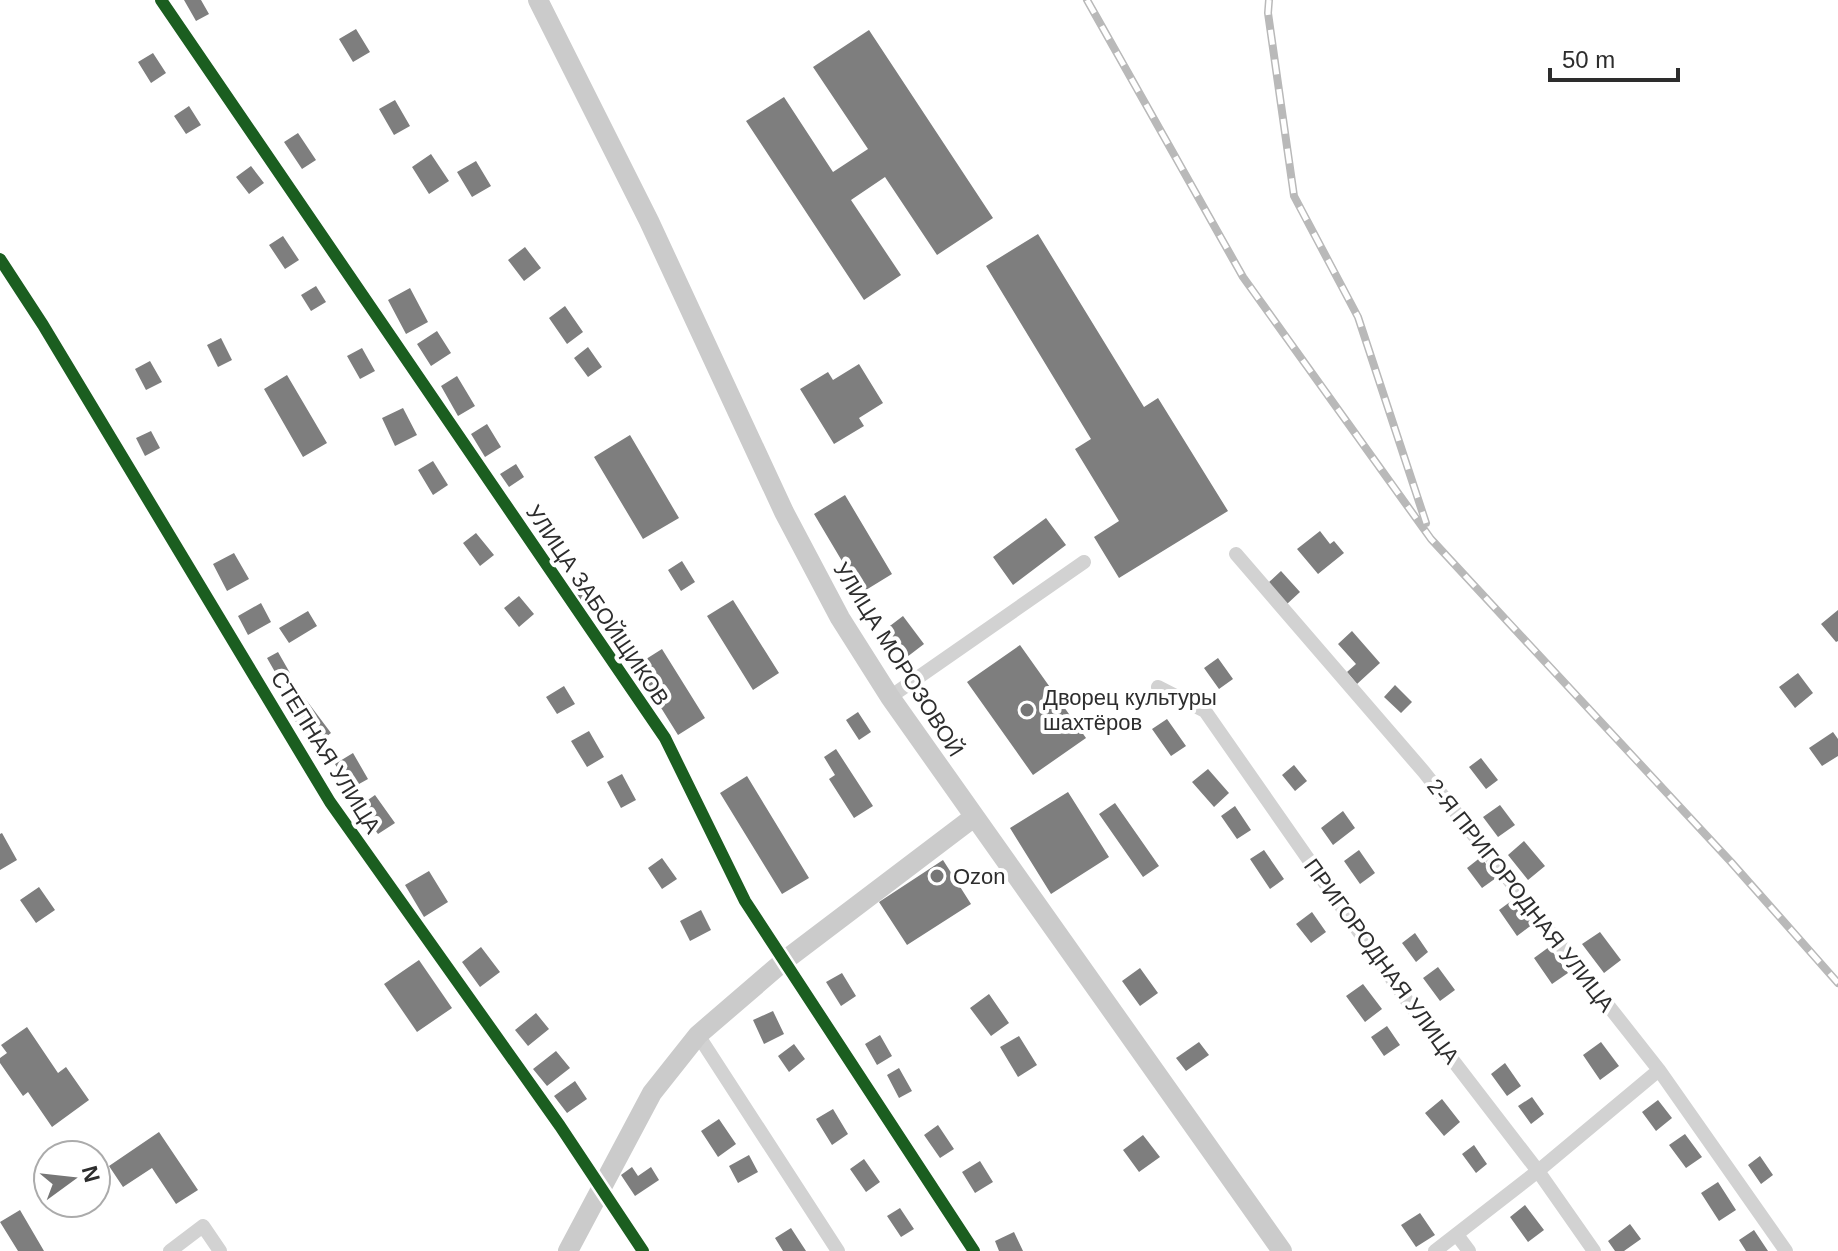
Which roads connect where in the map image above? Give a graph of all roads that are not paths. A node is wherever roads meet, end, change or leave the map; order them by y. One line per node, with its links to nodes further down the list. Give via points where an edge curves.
1 (161, 0): 9 (street, УЛИЦА ЗАБОЙЩИКОВ, via 665,738 745,901)
2 (538, 0): 7 (main road, УЛИЦА МОРОЗОВОЙ, via 649,221 784,512 840,618)
3 (0, 259): 13 (street, СТЕПНАЯ УЛИЦА, via 330,802)
4 (1236, 554): 11 (street, 2-Я ПРИГОРОДНАЯ УЛИЦА, via 1424,772)
5 (1084, 562): 7 (street)
6 (1158, 687): 12 (street, ПРИГОРОДНАЯ УЛИЦА, via 1205,711 1408,1002)
7 (890, 697): 8 (main road, УЛИЦА МОРОЗОВОЙ)
8 (974, 817): 9 (main road); 21 (main road, УЛИЦА МОРОЗОВОЙ)
9 (784, 961): 10 (main road); 20 (street, УЛИЦА ЗАБОЙЩИКОВ)
10 (698, 1035): 13 (main road, via 652,1093); 19 (street)
11 (1659, 1070): 12 (street); 25 (street, 2-Я ПРИГОРОДНАЯ УЛИЦА)
12 (1538, 1171): 14 (street); 24 (street, ПРИГОРОДНАЯ УЛИЦА)
13 (603, 1188): 17 (main road); 18 (street, СТЕПНАЯ УЛИЦА)
14 (1457, 1235): 22 (street); 23 (street)
15 (170, 1251): 16 (street, via 203,1226)
16 (220, 1251)
17 (568, 1251)
18 (643, 1251)
19 (838, 1251)
20 (974, 1251)
21 (1282, 1251)
22 (1435, 1251)
23 (1469, 1251)
24 (1594, 1251)
25 (1786, 1251)

